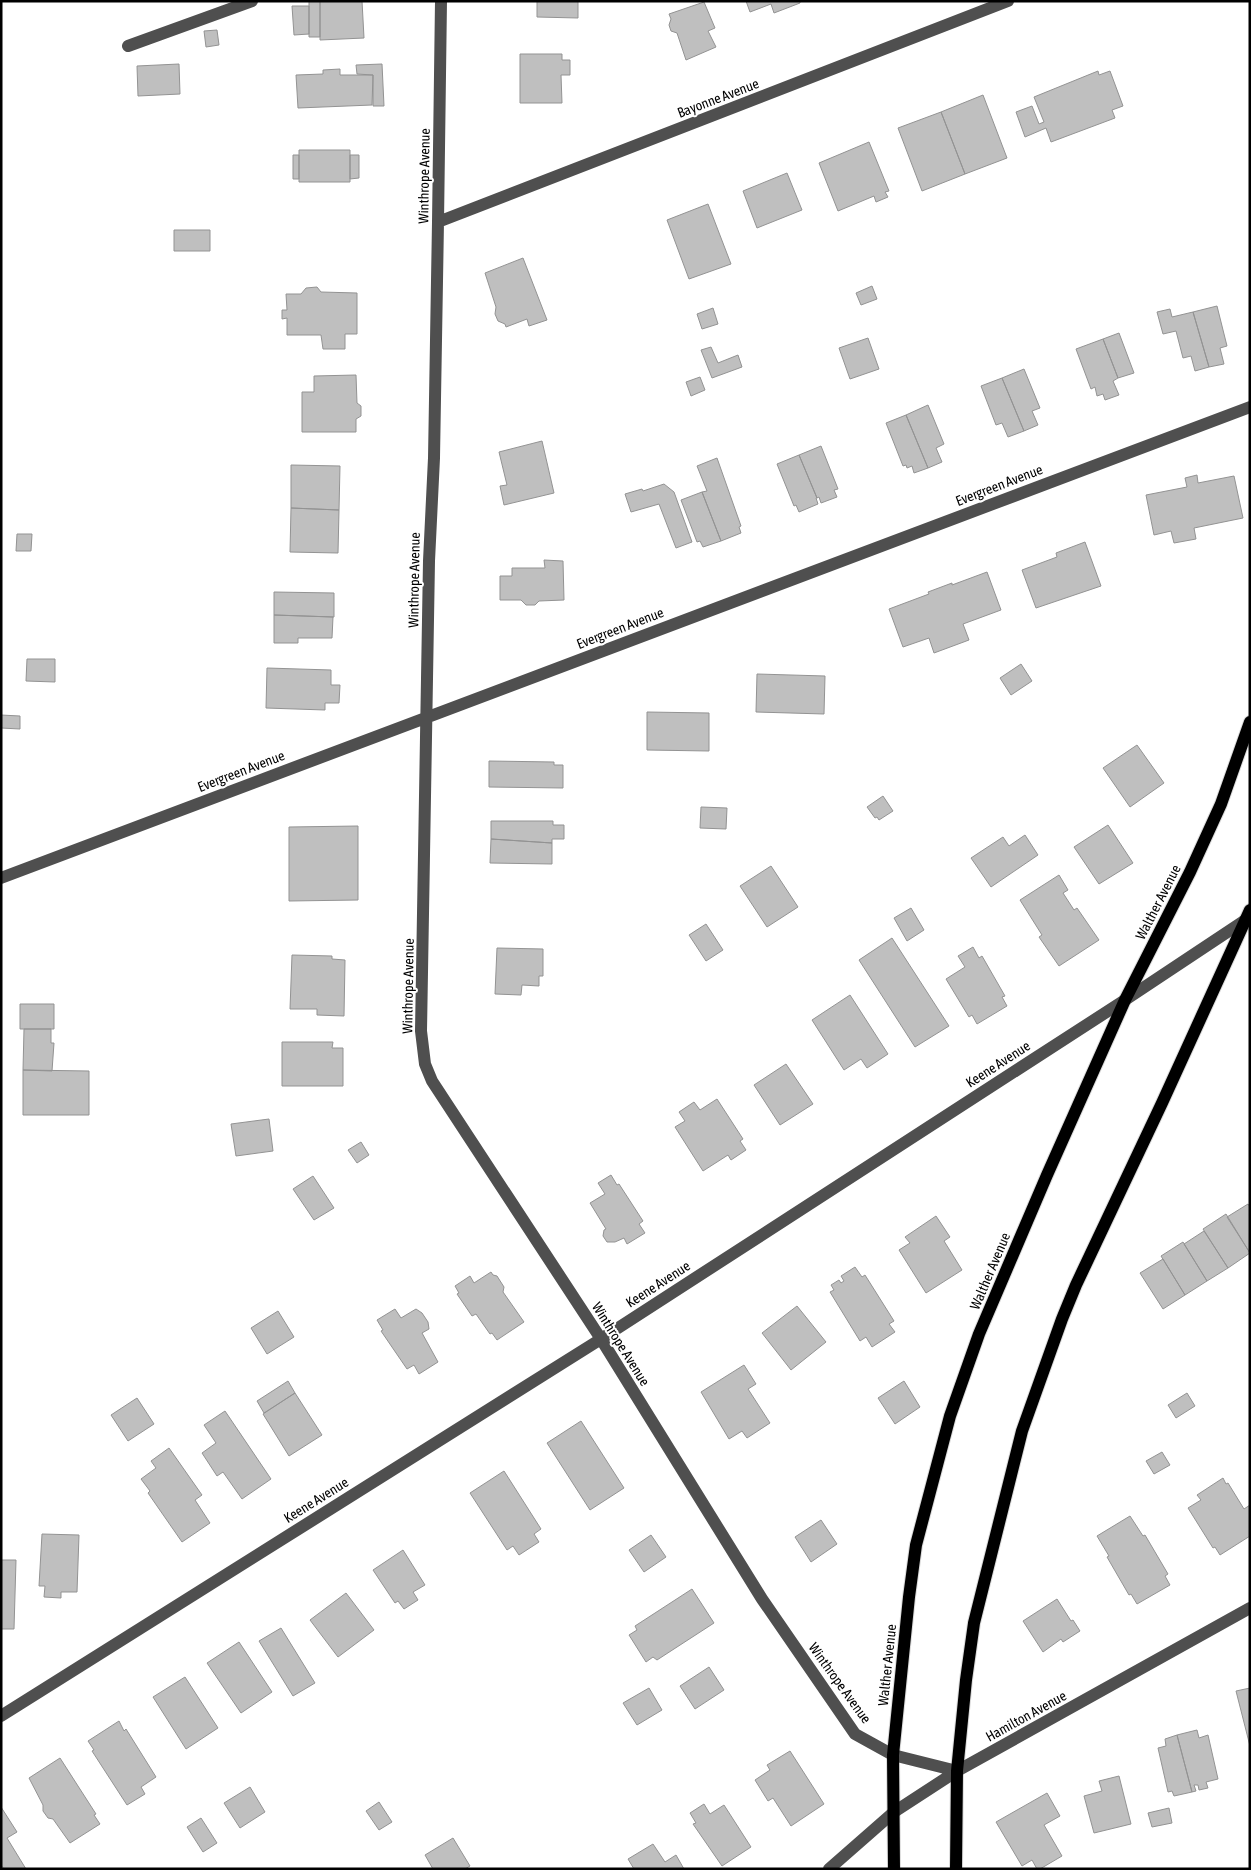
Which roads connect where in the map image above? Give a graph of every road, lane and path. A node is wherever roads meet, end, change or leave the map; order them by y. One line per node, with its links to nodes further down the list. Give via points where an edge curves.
1 (252, 1): 4 (street)
2 (441, 1): 5 (street, Winthrope Avenue)
3 (1008, 1): 5 (street, Bayonne Avenue)
4 (128, 46)
5 (438, 222): 7 (street, Winthrope Avenue)
6 (1250, 407): 7 (street, Evergreen Avenue)
7 (427, 717): 9 (street, Evergreen Avenue); 12 (street, Winthrope Avenue, via 421,1031 425,1064 432,1081)
8 (1250, 722): 11 (main road, Walther Avenue, via 1221,804)
9 (1, 878)
10 (1248, 916): 11 (street, Keene Avenue); 16 (main road, via 1076,1285 1022,1431 974,1623)
11 (1125, 1000): 12 (street, Keene Avenue); 15 (main road, Walther Avenue, via 979,1334 950,1416 916,1545)
12 (601, 1339): 14 (street, Keene Avenue); 15 (street, Winthrope Avenue, via 762,1599 855,1734)
13 (1250, 1608): 16 (street, Hamilton Avenue)
14 (1, 1716)
15 (893, 1755): 16 (street, Winthrope Avenue); 17 (main road, Walther Avenue)
16 (957, 1771): 17 (street, Hamilton Avenue); 20 (main road)
17 (894, 1812): 18 (street, Hamilton Avenue); 19 (main road, Walther Avenue)
18 (829, 1869)
19 (894, 1869)
20 (956, 1869)

